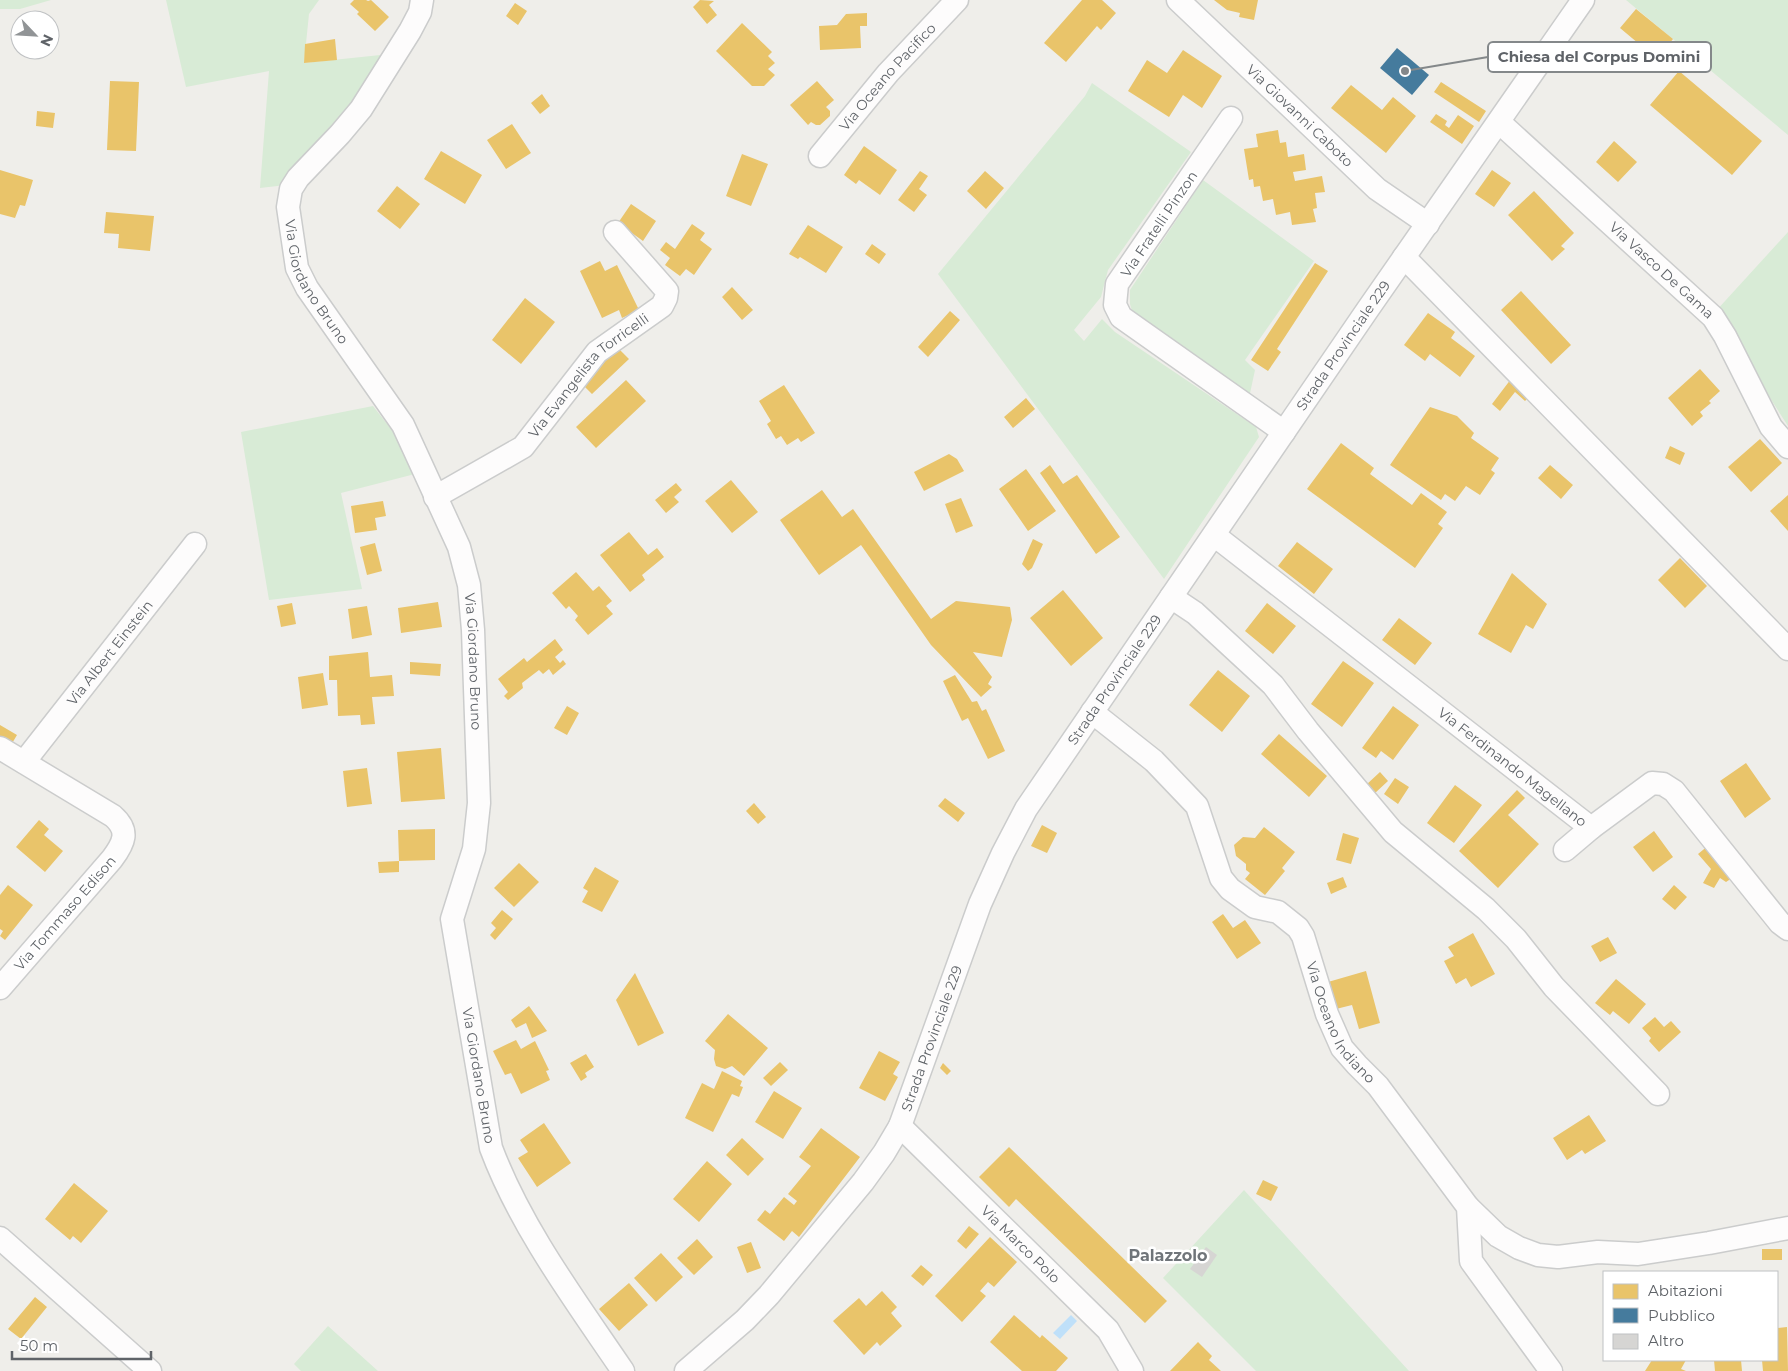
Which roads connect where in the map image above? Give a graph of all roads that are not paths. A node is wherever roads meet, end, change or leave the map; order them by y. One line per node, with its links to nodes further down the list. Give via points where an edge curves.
1 (422, 0): 13 (street, Via Giordano Bruno, via 410,31 361,109 298,178 291,189 288,207 297,268 307,288 403,425)
2 (957, 0): 7 (street, Via Oceano Pacifico, via 888,73)
3 (1178, 0): 8 (street, Via Giovanni Caboto, via 1377,189)
4 (1583, 0): 6 (street, Strada Provinciale 229)
5 (1231, 118): 11 (street, Via Fratelli Pinzon, via 1118,284 1115,305 1121,317)
6 (1499, 122): 8 (street, Strada Provinciale 229); 12 (street, Via Vasco De Gama, via 1713,317 1771,426)
7 (820, 156)
8 (1428, 224): 10 (street, Strada Provinciale 229)
9 (614, 232): 13 (street, Via Evangelista Torricelli, via 667,291 662,306 597,352 523,447)
10 (1404, 257): 11 (street, Strada Provinciale 229); 17 (street)
11 (1284, 432): 14 (street, Strada Provinciale 229)
12 (1788, 448)
13 (435, 497): 31 (street, Via Giordano Bruno, via 459,547 468,585 473,630 479,803 474,849 452,919 491,1148 502,1176 556,1272)
14 (1214, 535): 16 (street, Strada Provinciale 229); 21 (street, Via Ferdinando Magellano)
15 (195, 544): 20 (street, Via Albert Einstein)
16 (1171, 597): 18 (street, Strada Provinciale 229); 25 (street, via 1195,613 1272,685 1394,832 1486,909 1516,939 1554,987)
17 (1788, 649)
18 (1092, 712): 26 (street, Strada Provinciale 229, via 1026,809 1003,853 980,904); 27 (street, Via Oceano Indiano, via 1154,761 1197,806 1221,878 1230,888 1255,907 1278,912 1298,928 1342,1048 1378,1086)
19 (0, 748): 20 (street)
20 (24, 762): 24 (street, Via Tommaso Edison, via 113,816 121,823 125,836 112,859)
21 (1591, 828): 22 (street); 23 (street, Via Ferdinando Magellano, via 1652,783 1663,784 1674,791)
22 (1565, 850)
23 (1788, 929)
24 (4, 976)
25 (1658, 1094)
26 (900, 1126): 32 (street, Strada Provinciale 229, via 864,1182 769,1295); 33 (street, Via Marco Polo, via 1108,1330)
27 (1468, 1207): 28 (street, Via Oceano Indiano, via 1498,1236 1519,1248 1538,1255 1558,1257 1598,1252 1638,1254); 34 (street, via 1471,1261)
28 (1788, 1228)
29 (0, 1238): 30 (street)
30 (150, 1371)
31 (623, 1371)
32 (686, 1371)
33 (1132, 1371)
34 (1551, 1371)

